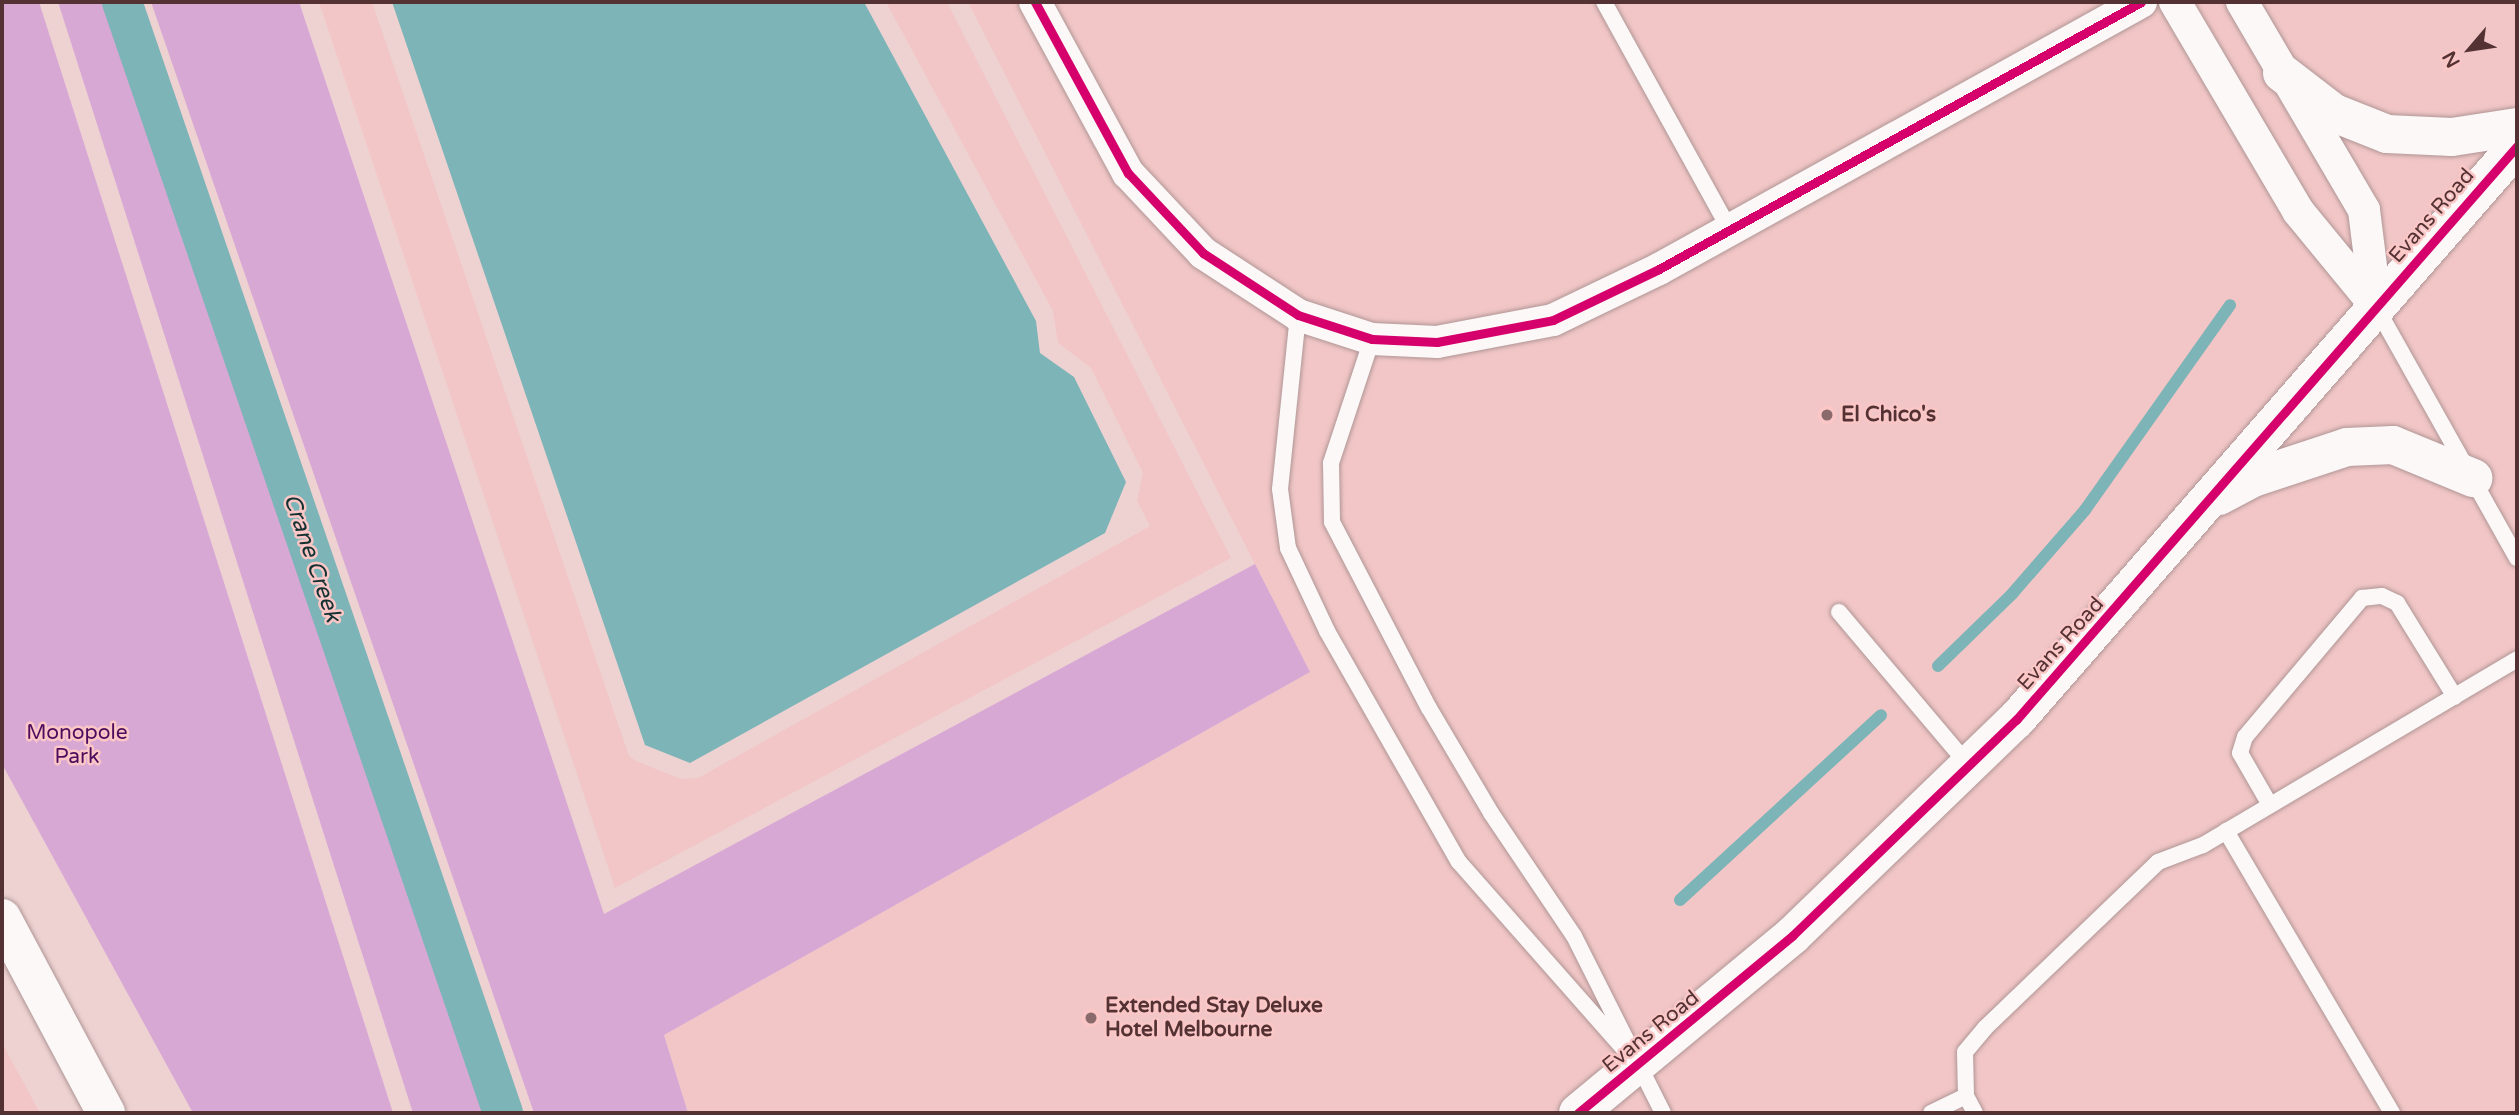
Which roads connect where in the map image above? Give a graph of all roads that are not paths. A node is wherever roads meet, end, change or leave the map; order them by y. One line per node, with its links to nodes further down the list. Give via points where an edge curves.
1 (1035, 2): 11 (street, via 1128,173 1203,253)
2 (1604, 2): 9 (lane)
3 (2141, 2): 9 (street)
4 (2175, 2): 10 (street, via 2298,211)
5 (2242, 2): 6 (street)
6 (2282, 73): 7 (street, via 2334,113 2387,134 2452,137); 10 (street, via 2364,210)
7 (2517, 127)
8 (2517, 146): 10 (street, Evans Road)
9 (1730, 230): 12 (street, via 1553,320 1437,342)
10 (2376, 306): 13 (lane); 14 (street, Evans Road)
11 (1298, 315): 12 (street); 23 (lane, via 1280,489 1288,548 1327,631 1459,862)
12 (1371, 339): 23 (lane, via 1331,464 1332,522 1429,708 1491,813 1574,936)
13 (2473, 478): 14 (street, via 2393,445 2347,446 2253,478); 15 (lane)
14 (2205, 504): 19 (street, Evans Road, via 2062,672)
15 (2517, 558)
16 (1839, 612): 19 (lane)
17 (2517, 659): 18 (lane)
18 (2455, 697): 20 (lane); 20 (lane, via 2397,603 2382,596 2362,598 2245,737 2240,753)
19 (1969, 766): 23 (street, Evans Road, via 1793,934)
20 (2270, 805): 21 (lane)
21 (2226, 831): 24 (lane, via 2158,862 1985,1028 1965,1052); 30 (lane)
22 (2, 918): 25 (street)
23 (1638, 1065): 26 (street, Evans Road); 27 (lane)
24 (1966, 1096): 28 (lane); 29 (lane)
25 (106, 1113)
26 (1578, 1113)
27 (1663, 1113)
28 (1931, 1113)
29 (1975, 1113)
30 (2392, 1113)

